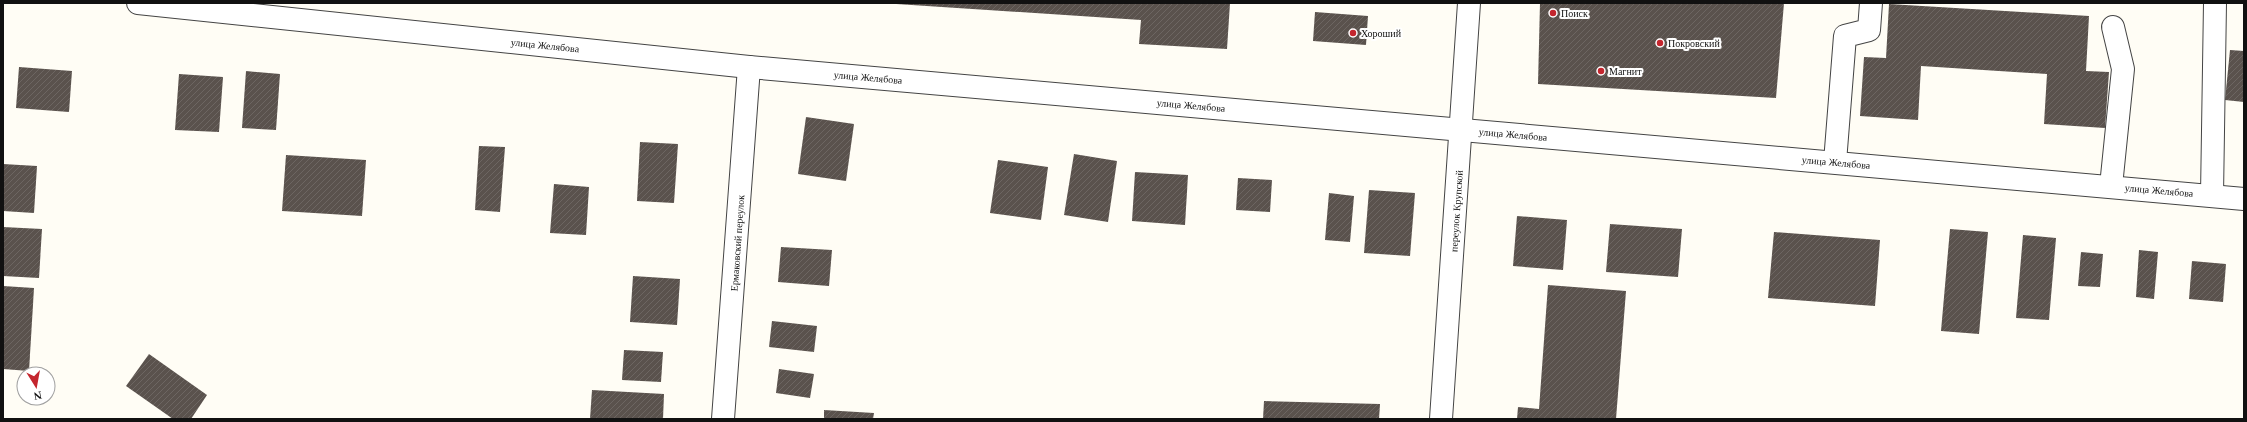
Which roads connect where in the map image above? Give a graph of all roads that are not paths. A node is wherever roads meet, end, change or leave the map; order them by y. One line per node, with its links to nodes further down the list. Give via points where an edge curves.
1 (138, 3): 6 (street, улица Желябова)
2 (1469, 3): 7 (street, переулок Крупской)
3 (1871, 3): 8 (street, via 1869,30 1845,36)
4 (2215, 3): 10 (street)
5 (2113, 27): 9 (street, via 2123,69)
6 (749, 67): 7 (street, улица Желябова); 12 (street, Ермаковский переулок)
7 (1461, 129): 8 (street, улица Желябова); 13 (street, переулок Крупской)
8 (1835, 162): 9 (street, улица Желябова)
9 (2112, 186): 10 (street, улица Желябова)
10 (2212, 195): 11 (street, улица Желябова)
11 (2244, 199)
12 (723, 419)
13 (1441, 419)

